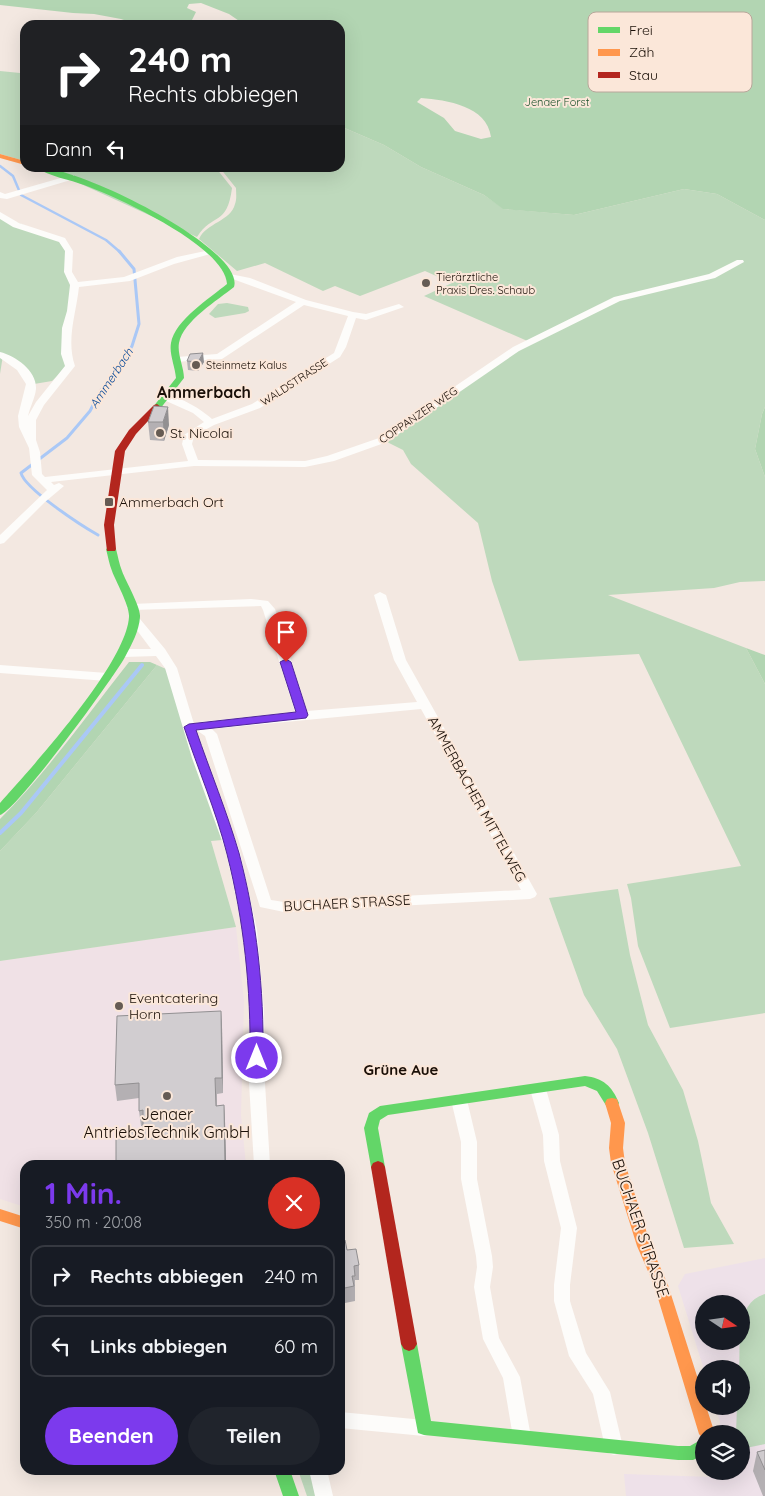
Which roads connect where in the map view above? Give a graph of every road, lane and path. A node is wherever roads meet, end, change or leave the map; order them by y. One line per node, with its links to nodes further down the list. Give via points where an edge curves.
1 (0, 156): 2 (main road)
2 (20, 162)
3 (54, 172): 4 (main road)
4 (71, 177): 5 (street, via 4,197); 7 (main road, via 137,204 178,227)
5 (0, 195)
6 (0, 215): 10 (street, via 16,225 62,240 69,251 68,272)
7 (210, 253): 9 (main road); 10 (street, via 172,260 132,278)
8 (740, 262): 19 (street, COPPANZER WEG, via 712,276 617,299 516,349 375,444 306,464)
9 (233, 276): 11 (street); 15 (main road, via 231,285 182,328 175,342)
10 (75, 285): 18 (street, via 67,328 66,354 70,366 31,420)
11 (303, 302): 13 (street); 15 (street, via 219,357)
12 (399, 308): 13 (street, via 366,317)
13 (353, 315): 17 (street, WALDSTRASSE, via 337,355 256,406)
14 (0, 355): 18 (street, via 19,365 30,377 31,394 23,422 24,432)
15 (177, 360): 16 (main road, via 180,378)
16 (167, 398): 17 (street, via 197,411); 20 (main road, via 124,445 116,465)
17 (210, 423): 19 (street, WALDSTRASSE, via 189,435 187,444)
18 (31, 439): 22 (street, via 37,476)
19 (194, 463): 20 (street, COPPANZER WEG)
20 (118, 472): 21 (street, COPPANZER WEG); 26 (main road, via 108,526 116,569)
21 (72, 478): 22 (street, COPPANZER WEG); 23 (street)
22 (41, 480): 23 (street)
23 (48, 494): 24 (street)
24 (0, 541)
25 (380, 595): 32 (street, AMMERBACHER MITTELWEG, via 400,660)
26 (132, 608): 27 (main road); 33 (street, via 264,603 269,609)
27 (136, 622): 28 (street, BUCHAER STRASSE); 29 (main road)
28 (161, 652): 29 (street); 34 (street, BUCHAER STRASSE)
29 (124, 653): 31 (main road)
30 (0, 669): 31 (street)
31 (107, 677): 35 (main road)
32 (424, 705): 33 (street, AMMERBACHER MITTELWEG); 36 (street, AMMERBACHER MITTELWEG)
33 (302, 715): 34 (street, AMMERBACHER MITTELWEG)
34 (196, 727): 36 (street, BUCHAER STRASSE, via 210,734 265,904 284,908); 39 (street, BUCHAER STRASSE, via 232,852 250,930 257,1010)
35 (0, 811)
36 (530, 894)
37 (538, 1089): 38 (main road, BUCHAER STRASSE); 43 (main road, BUCHAER STRASSE, via 589,1081 600,1085 609,1094 618,1123 615,1150 618,1163 644,1248 661,1285); 46 (street, via 551,1135 553,1168 570,1228 562,1301 578,1356 601,1392)
38 (459, 1100): 44 (main road, BUCHAER STRASSE, via 385,1110 374,1117 371,1125); 45 (street, via 469,1142 469,1179 485,1262 482,1287 491,1339 511,1377)
39 (262, 1160)
40 (0, 1215): 41 (main road)
41 (20, 1221)
42 (345, 1420): 44 (street)
43 (704, 1425)
44 (424, 1428): 45 (main road)
45 (522, 1438): 46 (main road)
46 (614, 1447): 47 (main road)
47 (695, 1452)
48 (284, 1475): 50 (main road)
49 (319, 1475): 51 (street)
50 (291, 1496)
51 (324, 1496)

